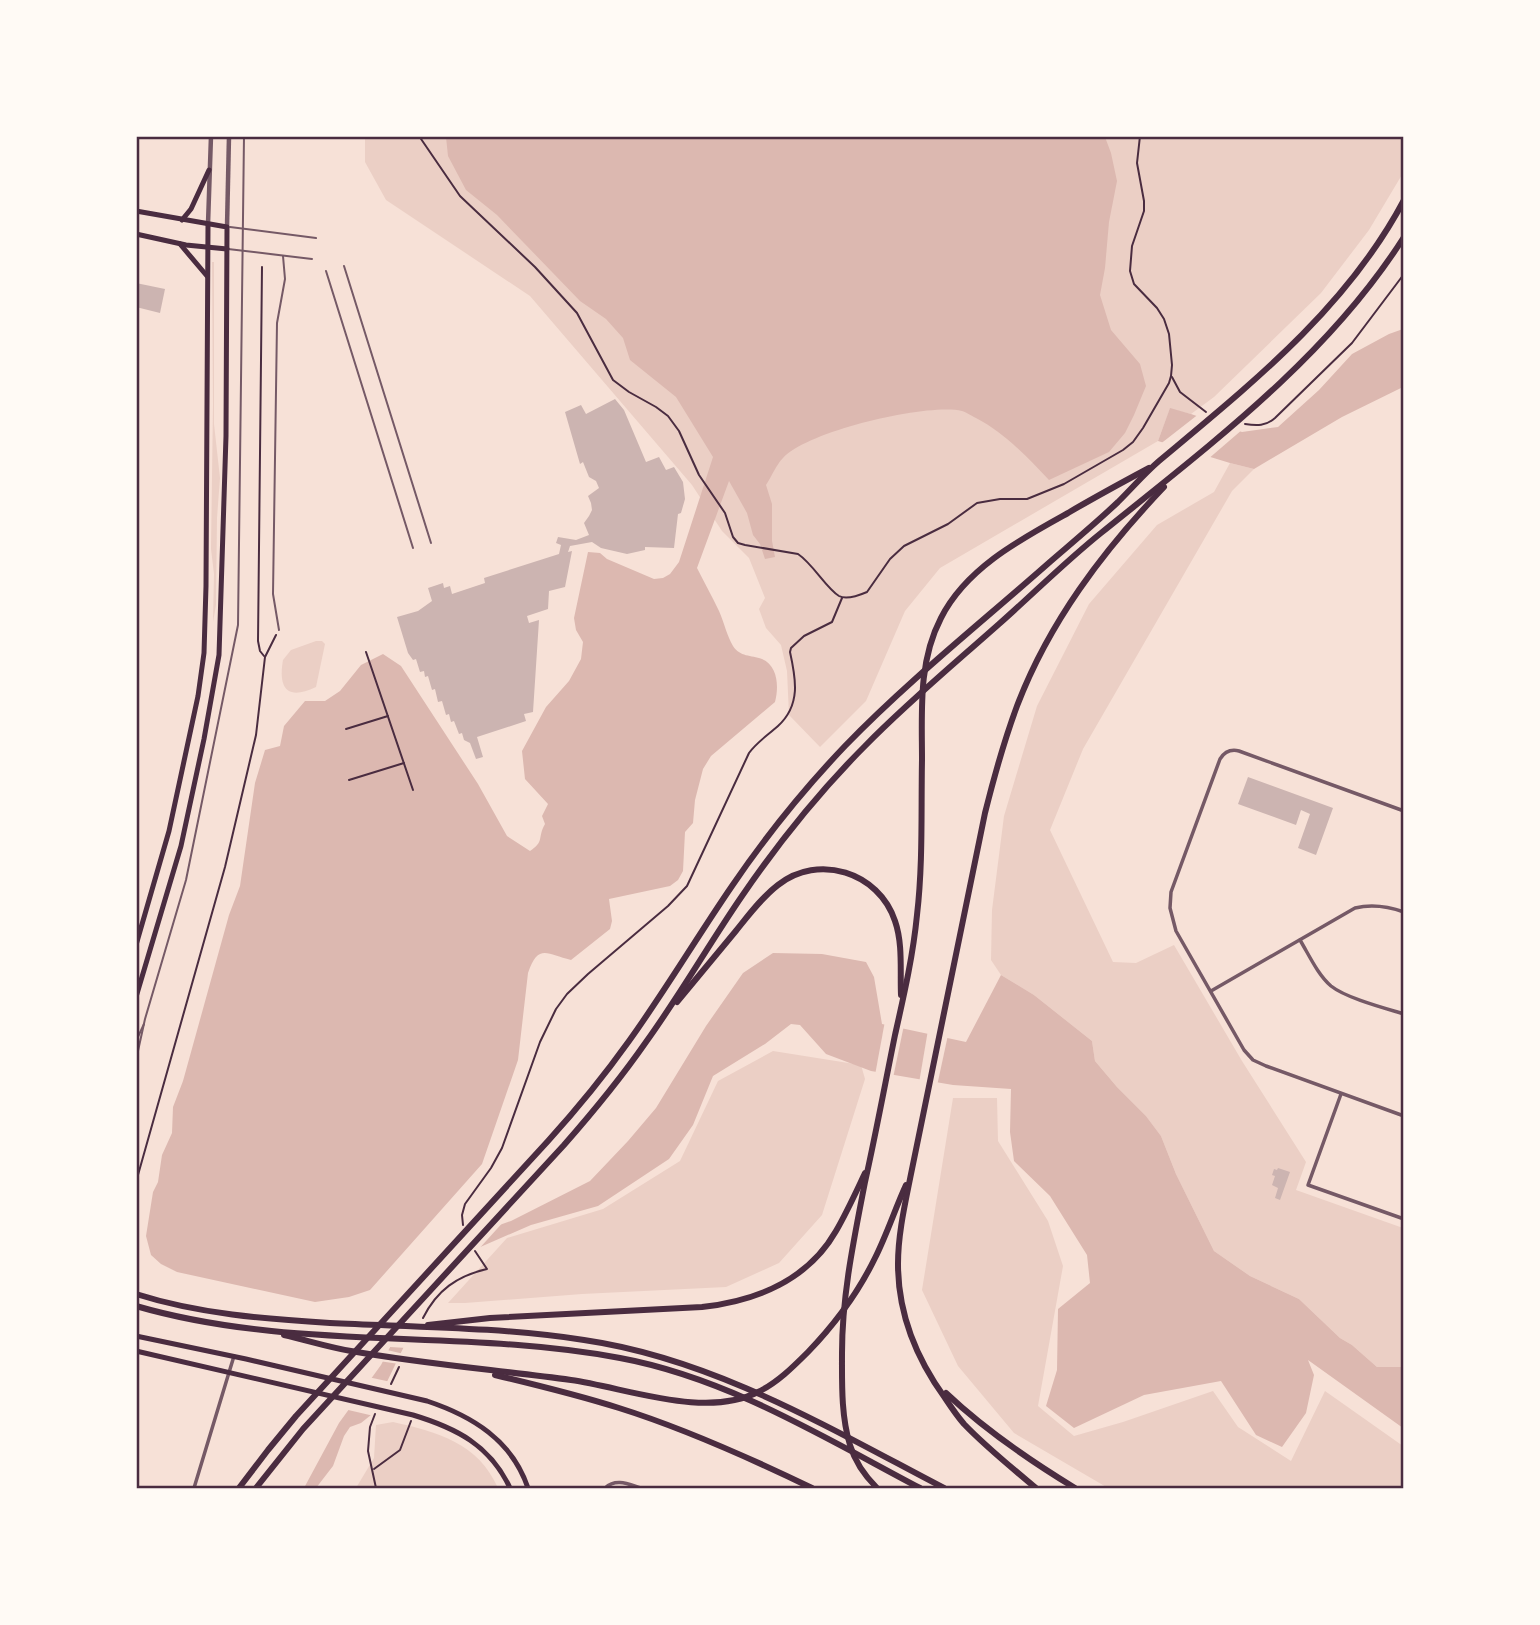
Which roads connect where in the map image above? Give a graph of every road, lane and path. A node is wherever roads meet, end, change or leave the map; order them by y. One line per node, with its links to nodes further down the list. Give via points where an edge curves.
1 (211, 136): 6 (street)
2 (229, 136): 11 (street)
3 (244, 136): 12 (lane)
4 (419, 136): 32 (path, via 460,196 577,313 613,380 668,416 738,543 803,557)
5 (1140, 136): 26 (path, via 1137,163 1144,211 1132,246 1130,271 1133,284 1164,319 1170,338)
6 (209, 170): 9 (main road); 10 (street)
7 (1404, 200): 28 (highway, via 1335,299 1285,352)
8 (136, 211): 9 (main road)
9 (183, 220): 10 (main road)
10 (208, 225): 11 (main road); 17 (main road)
11 (227, 227): 12 (lane); 18 (main road)
12 (243, 229): 15 (lane); 19 (lane)
13 (136, 234): 16 (main road)
14 (1404, 237): 29 (highway, via 1346,314 1290,372)
15 (316, 238)
16 (180, 244): 17 (main road); 25 (main road)
17 (207, 247): 18 (main road); 25 (main road)
18 (227, 249): 19 (lane); 47 (main road, via 219,655 181,846)
19 (243, 250): 20 (lane); 50 (lane, via 238,625 186,880)
20 (283, 256): 21 (lane); 33 (lane, via 272,594)
21 (312, 259)
22 (344, 266): 30 (lane)
23 (262, 267): 36 (path, via 258,641)
24 (326, 271): 31 (lane)
25 (207, 276): 45 (main road, via 204,653 169,831)
26 (1171, 376): 27 (path); 32 (path, via 1140,433 1113,457 1032,498 974,504 948,524 897,551 867,592)
27 (1180, 392)
28 (1155, 464): 48 (highway, via 1007,550 969,579 942,615 931,640 922,697 919,896); 77 (highway, via 889,704 819,775 750,861 603,1077 308,1402)
29 (1180, 470): 51 (highway, via 1081,550 842,770 759,872); 57 (highway, via 1088,576 1024,688 985,813)
30 (431, 543)
31 (413, 548)
32 (842, 597): 60 (path, via 832,622 790,648 796,686 792,707 749,754 690,883 574,987 550,1019 502,1148 464,1204)
33 (279, 630)
34 (273, 639): 36 (path)
35 (366, 652): 37 (path)
36 (265, 657): 58 (path, via 256,735 231,841)
37 (388, 716): 38 (path); 39 (path)
38 (346, 729)
39 (404, 763): 40 (path); 41 (path)
40 (349, 780)
41 (413, 790)
42 (1404, 811): 46 (street, via 1239,751 1226,752 1170,899 1176,931)
43 (1404, 912): 44 (street, via 1370,905 1355,908)
44 (1300, 940): 46 (street); 49 (street, via 1331,986)
45 (136, 945)
46 (1211, 991): 54 (street, via 1253,1060)
47 (136, 998)
48 (901, 1006): 51 (highway, via 899,938 888,904 858,877 835,869 814,869 779,883 764,897); 56 (highway)
49 (1404, 1014)
50 (145, 1019): 52 (lane); 53 (lane)
51 (654, 1031): 78 (highway, via 558,1152 303,1429)
52 (136, 1041)
53 (136, 1060)
54 (1341, 1094): 55 (street); 59 (street, via 1308,1185)
55 (1404, 1116)
56 (869, 1165): 65 (highway, via 828,1244 800,1272 769,1291 702,1307); 85 (highway, via 844,1309 842,1387 851,1449)
57 (911, 1174): 70 (highway, via 875,1258 828,1331 790,1369 745,1397 693,1402 571,1380); 72 (highway, via 899,1242 900,1292 910,1335)
58 (136, 1182)
59 (1404, 1219)
60 (463, 1228)
61 (481, 1259): 62 (path, via 487,1269)
62 (461, 1278)
63 (136, 1294): 65 (highway, via 253,1317)
64 (136, 1306): 66 (highway, via 201,1322)
65 (409, 1327): 87 (highway, via 557,1336 661,1356 744,1387)
66 (265, 1330): 70 (highway, via 348,1351); 86 (highway, via 533,1346 594,1353 673,1371 790,1420)
67 (136, 1336): 69 (main road)
68 (136, 1351): 71 (main road)
69 (234, 1356): 71 (street); 81 (main road, via 457,1412 497,1439)
70 (469, 1369): 84 (highway, via 634,1413)
71 (230, 1372): 73 (main road); 76 (street)
72 (934, 1382): 88 (highway, via 962,1421); 89 (highway, via 992,1433)
73 (413, 1415): 75 (path, via 400,1450); 80 (main road, via 468,1438 494,1461)
74 (368, 1451): 75 (path)
75 (373, 1470): 79 (path)
76 (194, 1489)
77 (239, 1489)
78 (256, 1489)
79 (376, 1489)
80 (510, 1489)
81 (528, 1489)
82 (605, 1489): 83 (street, via 621,1482)
83 (641, 1489)
84 (812, 1489)
85 (877, 1489)
86 (920, 1489)
87 (944, 1489)
88 (1036, 1489)
89 (1075, 1489)

